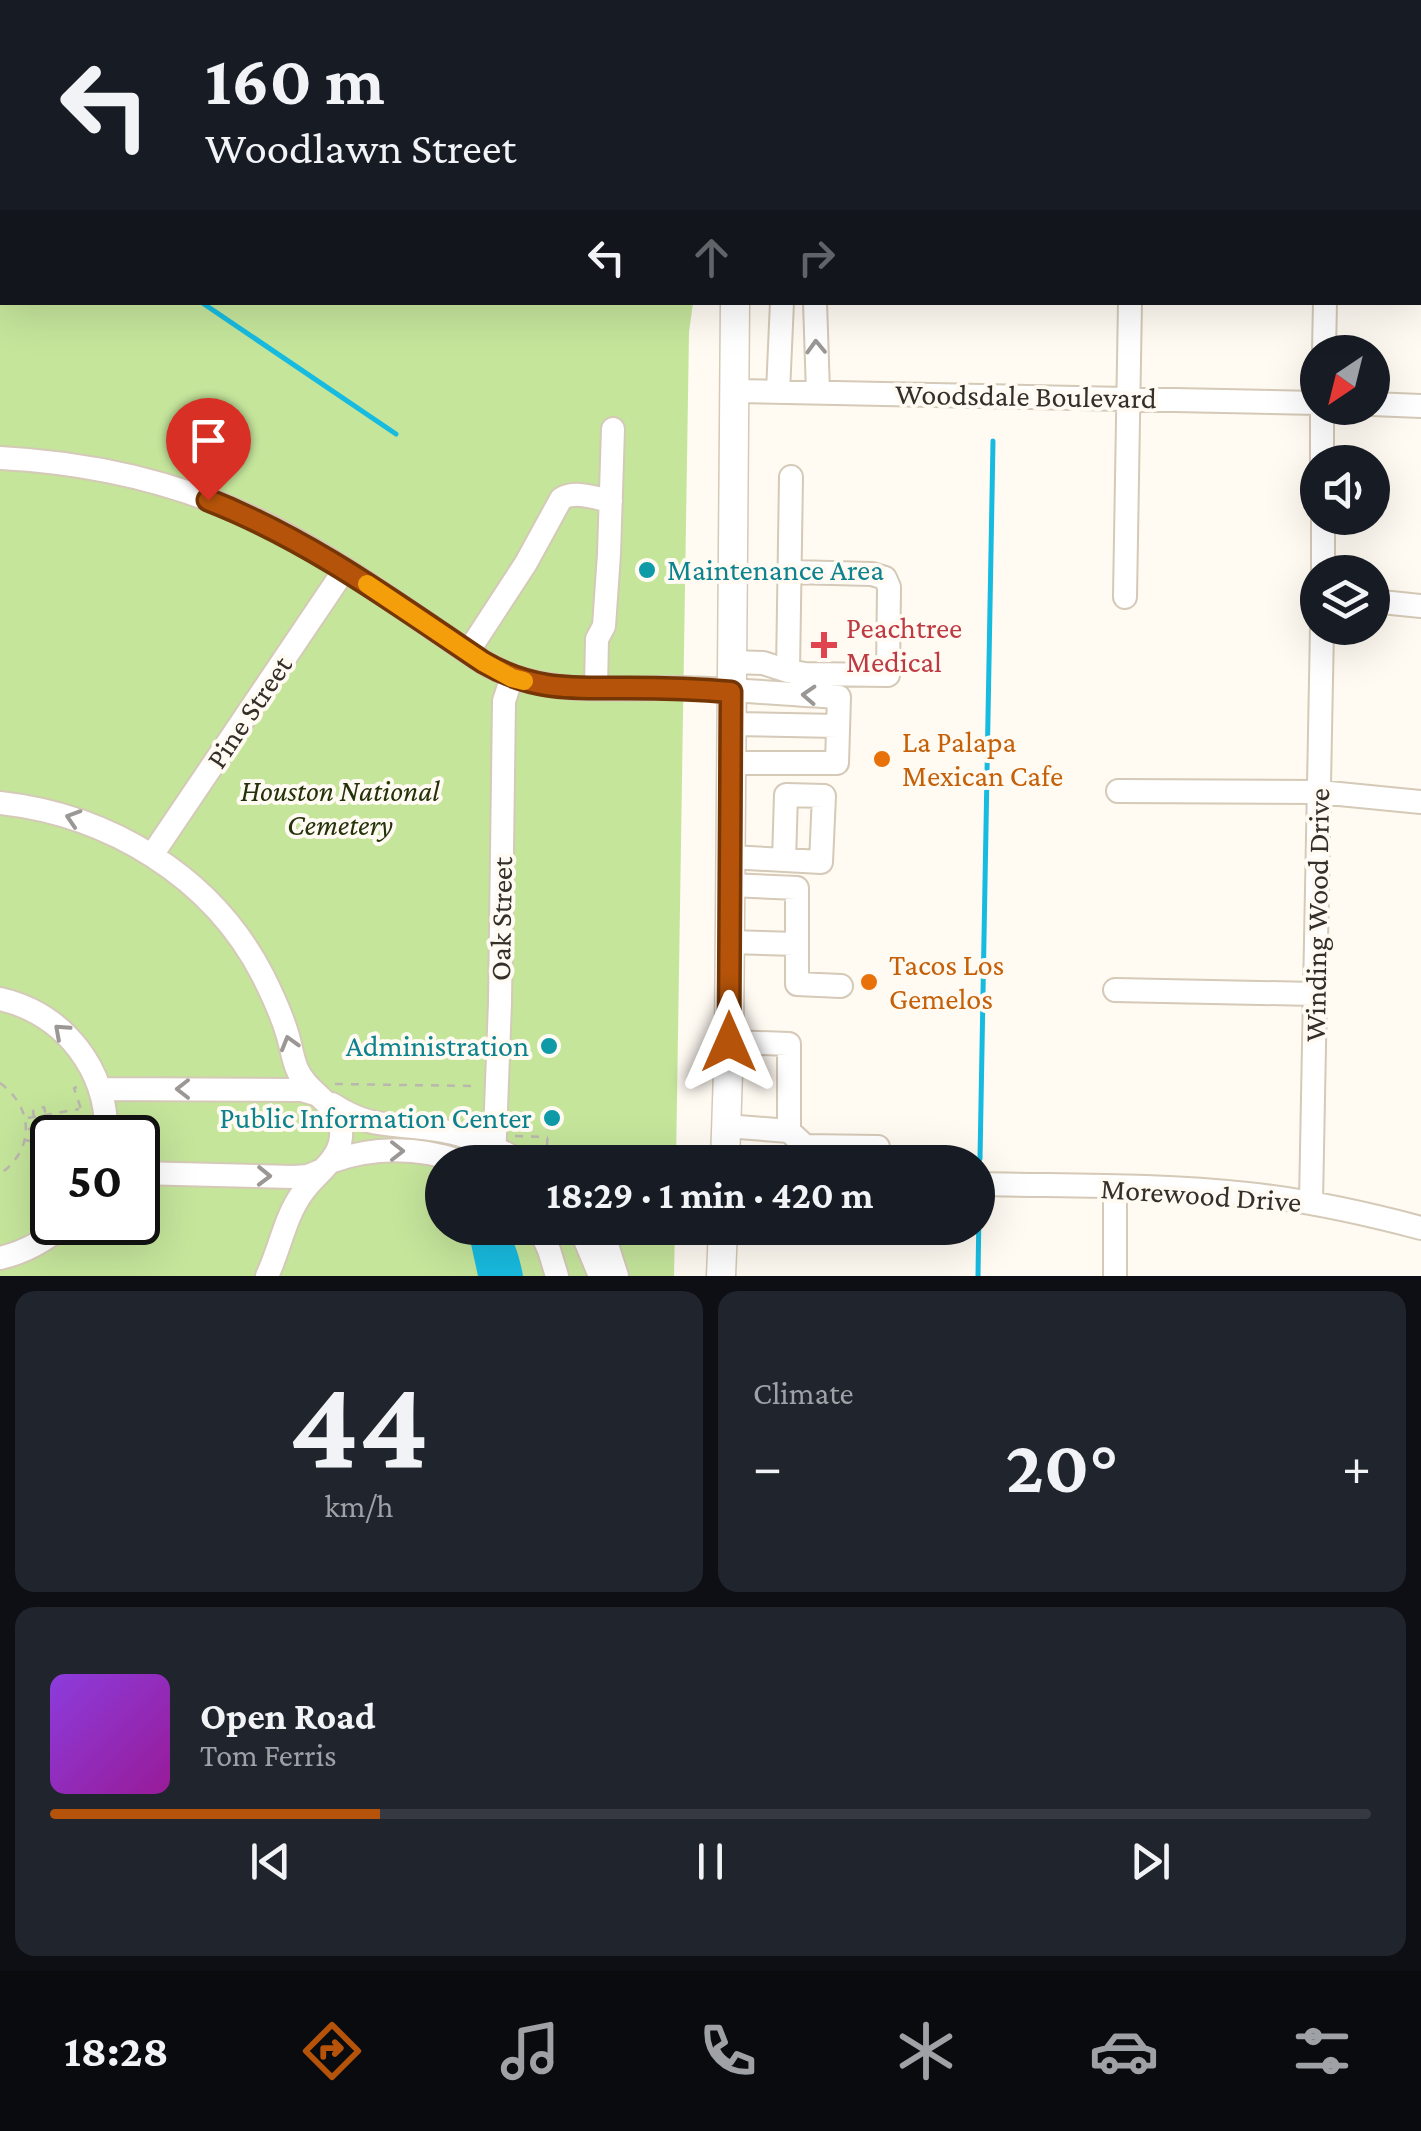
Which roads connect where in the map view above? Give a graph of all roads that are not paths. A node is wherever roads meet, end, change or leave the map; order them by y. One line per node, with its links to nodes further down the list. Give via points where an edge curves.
1 (735, 305): 7 (main road)
2 (782, 305): 8 (street)
3 (815, 305): 9 (street, one-way to 3)
4 (1130, 305): 10 (street)
5 (1325, 305): 6 (street)
6 (1324, 335)
7 (734, 391): 8 (street, Woodsdale Boulevard); 25 (main road)
8 (778, 392): 9 (street, Woodsdale Boulevard)
9 (818, 392): 10 (street, Woodsdale Boulevard)
10 (1128, 398): 11 (street, Woodsdale Boulevard); 20 (street)
11 (1300, 404)
12 (1390, 405): 13 (street)
13 (1421, 406)
14 (614, 429): 17 (street)
15 (0, 458): 18 (street, via 77,466 183,490 262,522)
16 (792, 477): 19 (street)
17 (611, 501): 24 (street, via 575,494 561,499); 28 (street)
18 (345, 569): 24 (street); 37 (street, Pine Street)
19 (791, 572): 26 (street); 26 (street, via 885,578 888,675)
20 (1125, 597)
21 (1390, 603): 22 (street)
22 (1421, 606)
23 (1322, 645): 34 (street, Winding Wood Drive)
24 (468, 652): 27 (street)
25 (731, 662): 26 (street); 29 (main road)
26 (788, 671)
27 (512, 678): 28 (street); 52 (street, Oak Street, via 504,701)
28 (596, 688): 29 (street)
29 (731, 692): 30 (main road); 31 (street, one-way to 29, via 839,696)
30 (731, 724): 31 (street); 32 (main road)
31 (838, 726): 32 (street, via 837,763)
32 (730, 763): 39 (main road)
33 (1118, 791): 34 (street)
34 (1319, 792): 36 (street); 44 (street, Winding Wood Drive)
35 (0, 802): 37 (street, one-way to 35, via 96,825)
36 (1421, 802)
37 (152, 855): 48 (street, one-way to 37, via 299,1074 275,1000 244,944 202,895)
38 (784, 860): 39 (street)
39 (730, 871): 40 (main road); 41 (street, via 797,888)
40 (729, 942): 41 (street); 46 (main road)
41 (797, 944): 42 (street, via 797,984)
42 (841, 986)
43 (1114, 990): 44 (street)
44 (1315, 994): 61 (street, Winding Wood Drive)
45 (0, 999): 47 (street, one-way to 45, via 83,1054 56,1025)
46 (729, 1042): 50 (main road); 55 (street, via 789,1044)
47 (100, 1089): 48 (street, one-way to 47); 49 (street)
48 (323, 1093): 51 (street, via 369,1123 452,1132); 57 (street, via 336,1112 341,1138)
49 (106, 1115)
50 (726, 1126): 53 (main road); 54 (street)
51 (489, 1145)
52 (501, 1145)
53 (725, 1145)
54 (796, 1145)
55 (800, 1145)
56 (425, 1152): 57 (street, one-way to 56, via 361,1153)
57 (325, 1166): 58 (street, one-way to 57, via 308,1176); 69 (street, via 294,1206)
58 (160, 1173)
59 (995, 1184): 60 (street, Morewood Drive)
60 (1115, 1187): 61 (street, Morewood Drive); 74 (street)
61 (1311, 1202): 62 (street, Morewood Drive)
62 (1421, 1228)
63 (37, 1245): 68 (street)
64 (547, 1245): 70 (street)
65 (587, 1245): 71 (street)
66 (607, 1245): 72 (street)
67 (722, 1245): 73 (main road)
68 (0, 1258)
69 (267, 1276)
70 (557, 1276)
71 (600, 1276)
72 (617, 1276)
73 (721, 1276)
74 (1115, 1276)

